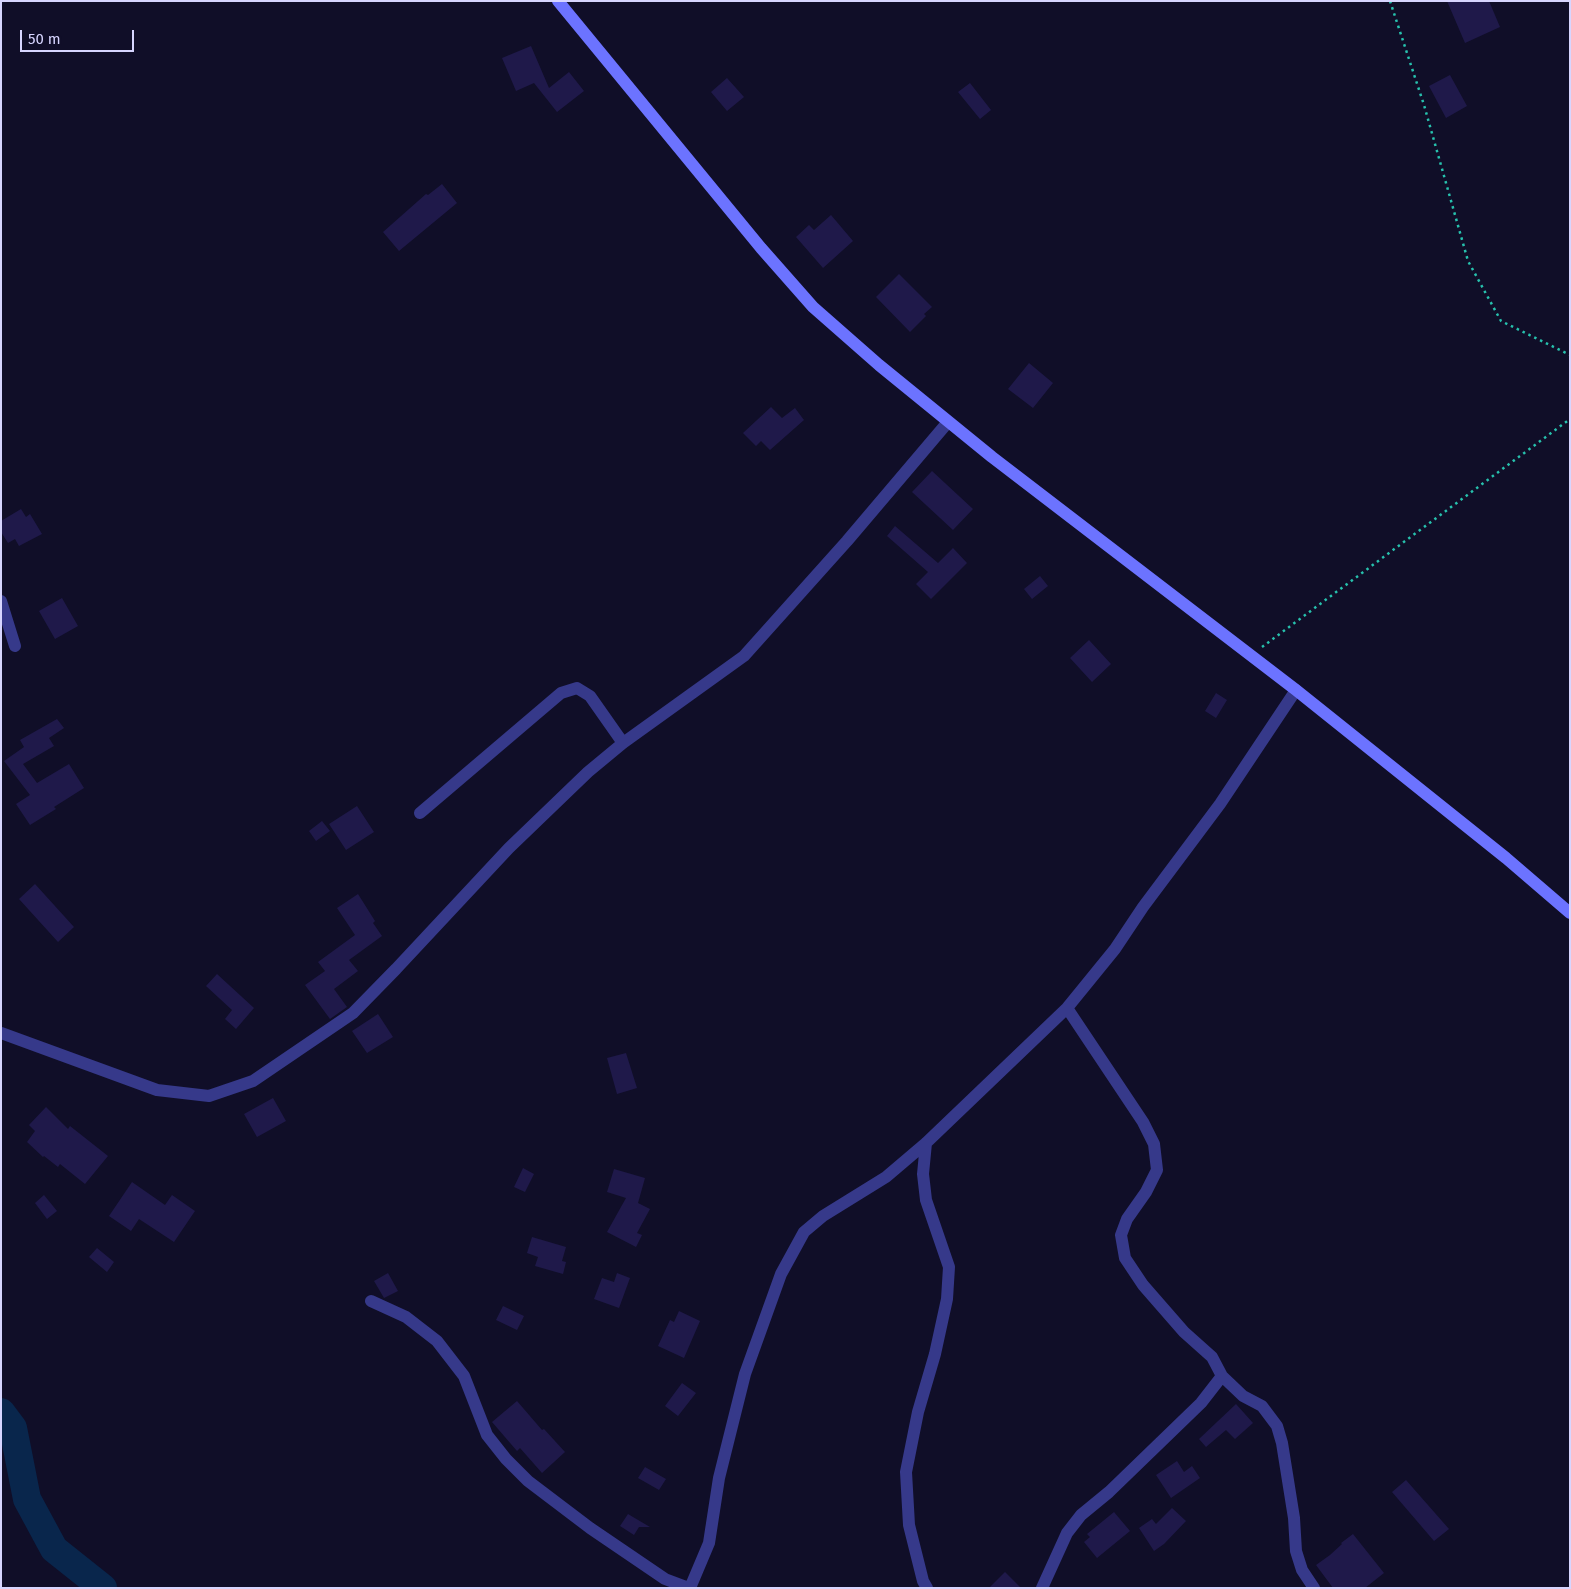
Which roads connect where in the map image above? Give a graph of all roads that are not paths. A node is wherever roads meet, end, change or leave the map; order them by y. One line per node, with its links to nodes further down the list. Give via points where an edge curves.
1 (558, 1): 2 (street, via 814,307)
2 (948, 422): 5 (street); 6 (street, via 744,656)
3 (1, 601): 4 (street)
4 (15, 646)
5 (1296, 690): 8 (street); 9 (street, via 1220,804 1115,949)
6 (623, 743): 7 (street, via 590,696 577,688 561,693); 10 (street, via 509,848 353,1013 253,1080 208,1096 157,1090)
7 (420, 813)
8 (1570, 913)
9 (1067, 1008): 11 (street); 13 (street, via 1143,1122 1154,1144 1157,1170 1127,1218 1121,1235 1125,1258 1143,1285 1184,1332 1212,1357)
10 (1, 1033)
11 (926, 1143): 14 (street, via 886,1177 823,1216 804,1232 781,1274 745,1374 719,1478 709,1543); 15 (street, via 923,1174 926,1200 949,1267 947,1299 906,1472 909,1525)
12 (371, 1301): 14 (street, via 406,1316 437,1340 464,1376 486,1435 528,1481 665,1579)
13 (1222, 1376): 16 (street, via 1201,1403 1081,1515 1067,1533); 17 (street, via 1243,1396 1262,1406 1278,1426 1294,1518 1296,1551 1302,1570)
14 (690, 1588)
15 (927, 1588)
16 (1042, 1588)
17 (1314, 1588)

